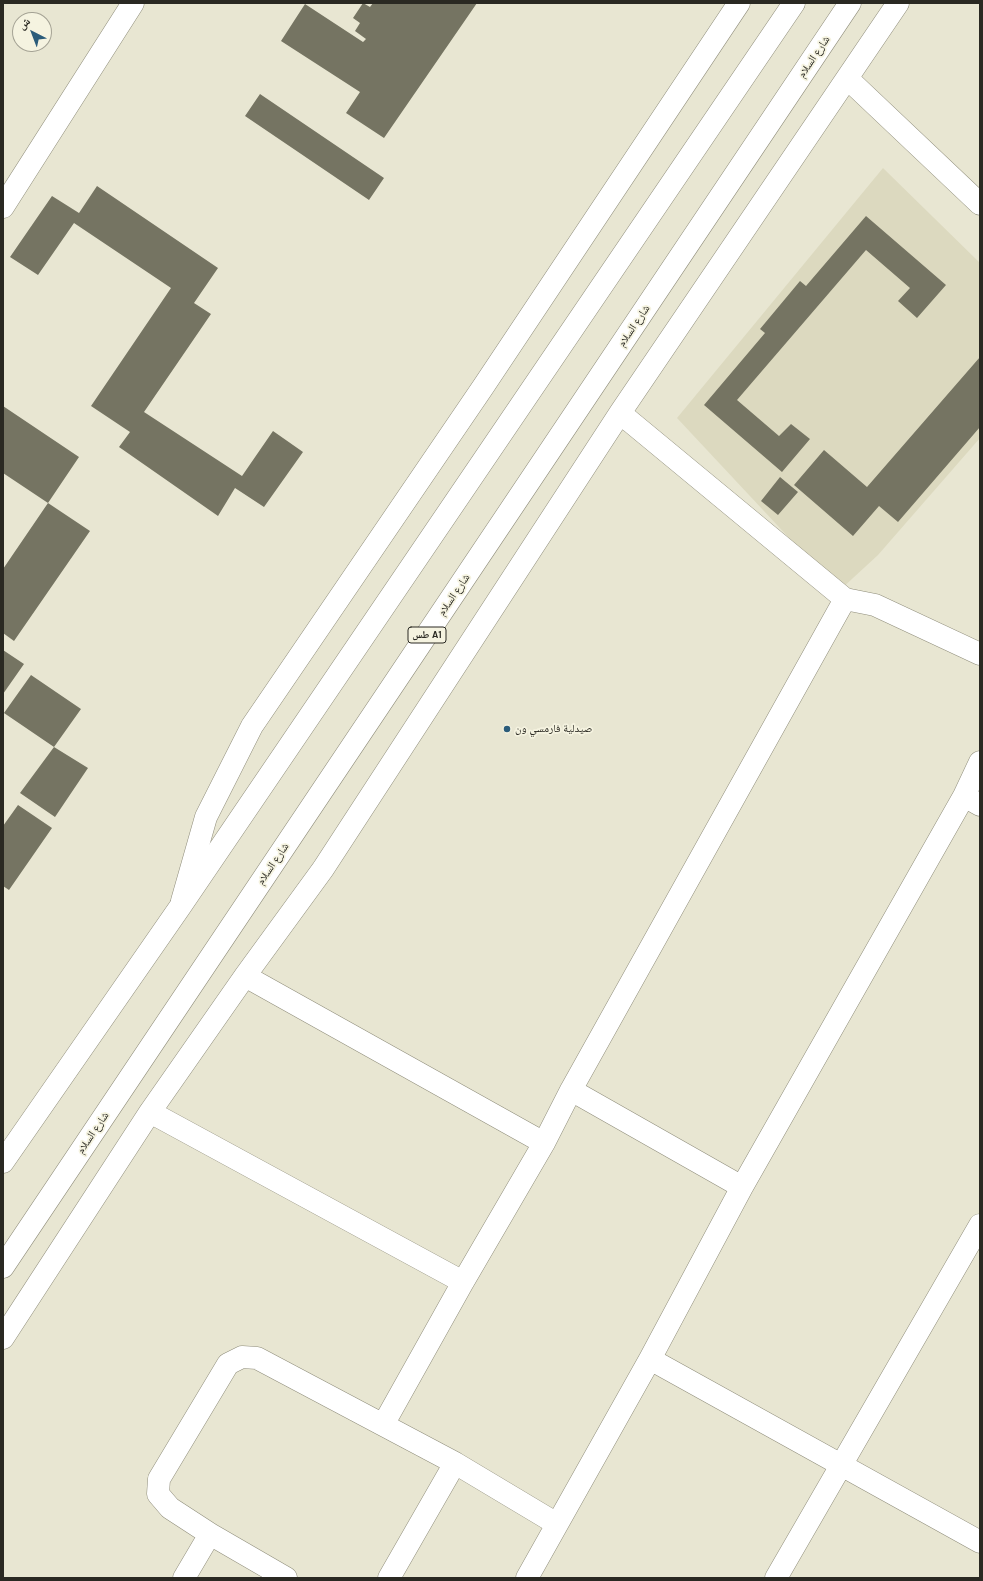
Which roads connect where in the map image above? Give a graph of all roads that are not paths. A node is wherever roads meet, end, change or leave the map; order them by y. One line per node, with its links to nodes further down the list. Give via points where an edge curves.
1 (133, 3): 8 (main road)
2 (739, 3): 14 (main road, via 483,387 252,726 206,817)
3 (794, 3): 14 (main road)
4 (850, 3): 22 (main road, شارع السلام / طس A1)
5 (898, 3): 6 (main road)
6 (848, 79): 7 (main road); 9 (main road)
7 (980, 204)
8 (3, 207)
9 (620, 413): 10 (main road); 15 (main road, via 323,870)
10 (845, 599): 11 (main road, via 882,608); 16 (main road)
11 (980, 654)
12 (980, 762): 13 (main road)
13 (972, 801): 20 (main road)
14 (180, 906): 19 (main road)
15 (245, 976): 17 (main road); 18 (main road)
16 (572, 1090): 18 (main road); 20 (main road)
17 (150, 1112): 23 (main road); 24 (main road)
18 (544, 1143): 23 (main road)
19 (3, 1162)
20 (742, 1187): 25 (main road)
21 (980, 1225): 28 (main road)
22 (3, 1267)
23 (463, 1282): 26 (main road)
24 (3, 1338)
25 (650, 1358): 28 (main road); 29 (main road)
26 (383, 1425): 27 (main road); 30 (main road, via 257,1358 242,1357 228,1364 159,1479 158,1494 170,1508)
27 (455, 1463): 29 (main road); 34 (main road)
28 (840, 1465): 31 (main road); 36 (main road)
29 (557, 1524): 35 (main road)
30 (210, 1534): 32 (main road); 33 (main road)
31 (980, 1542)
32 (184, 1578)
33 (286, 1578)
34 (389, 1578)
35 (527, 1578)
36 (776, 1578)

